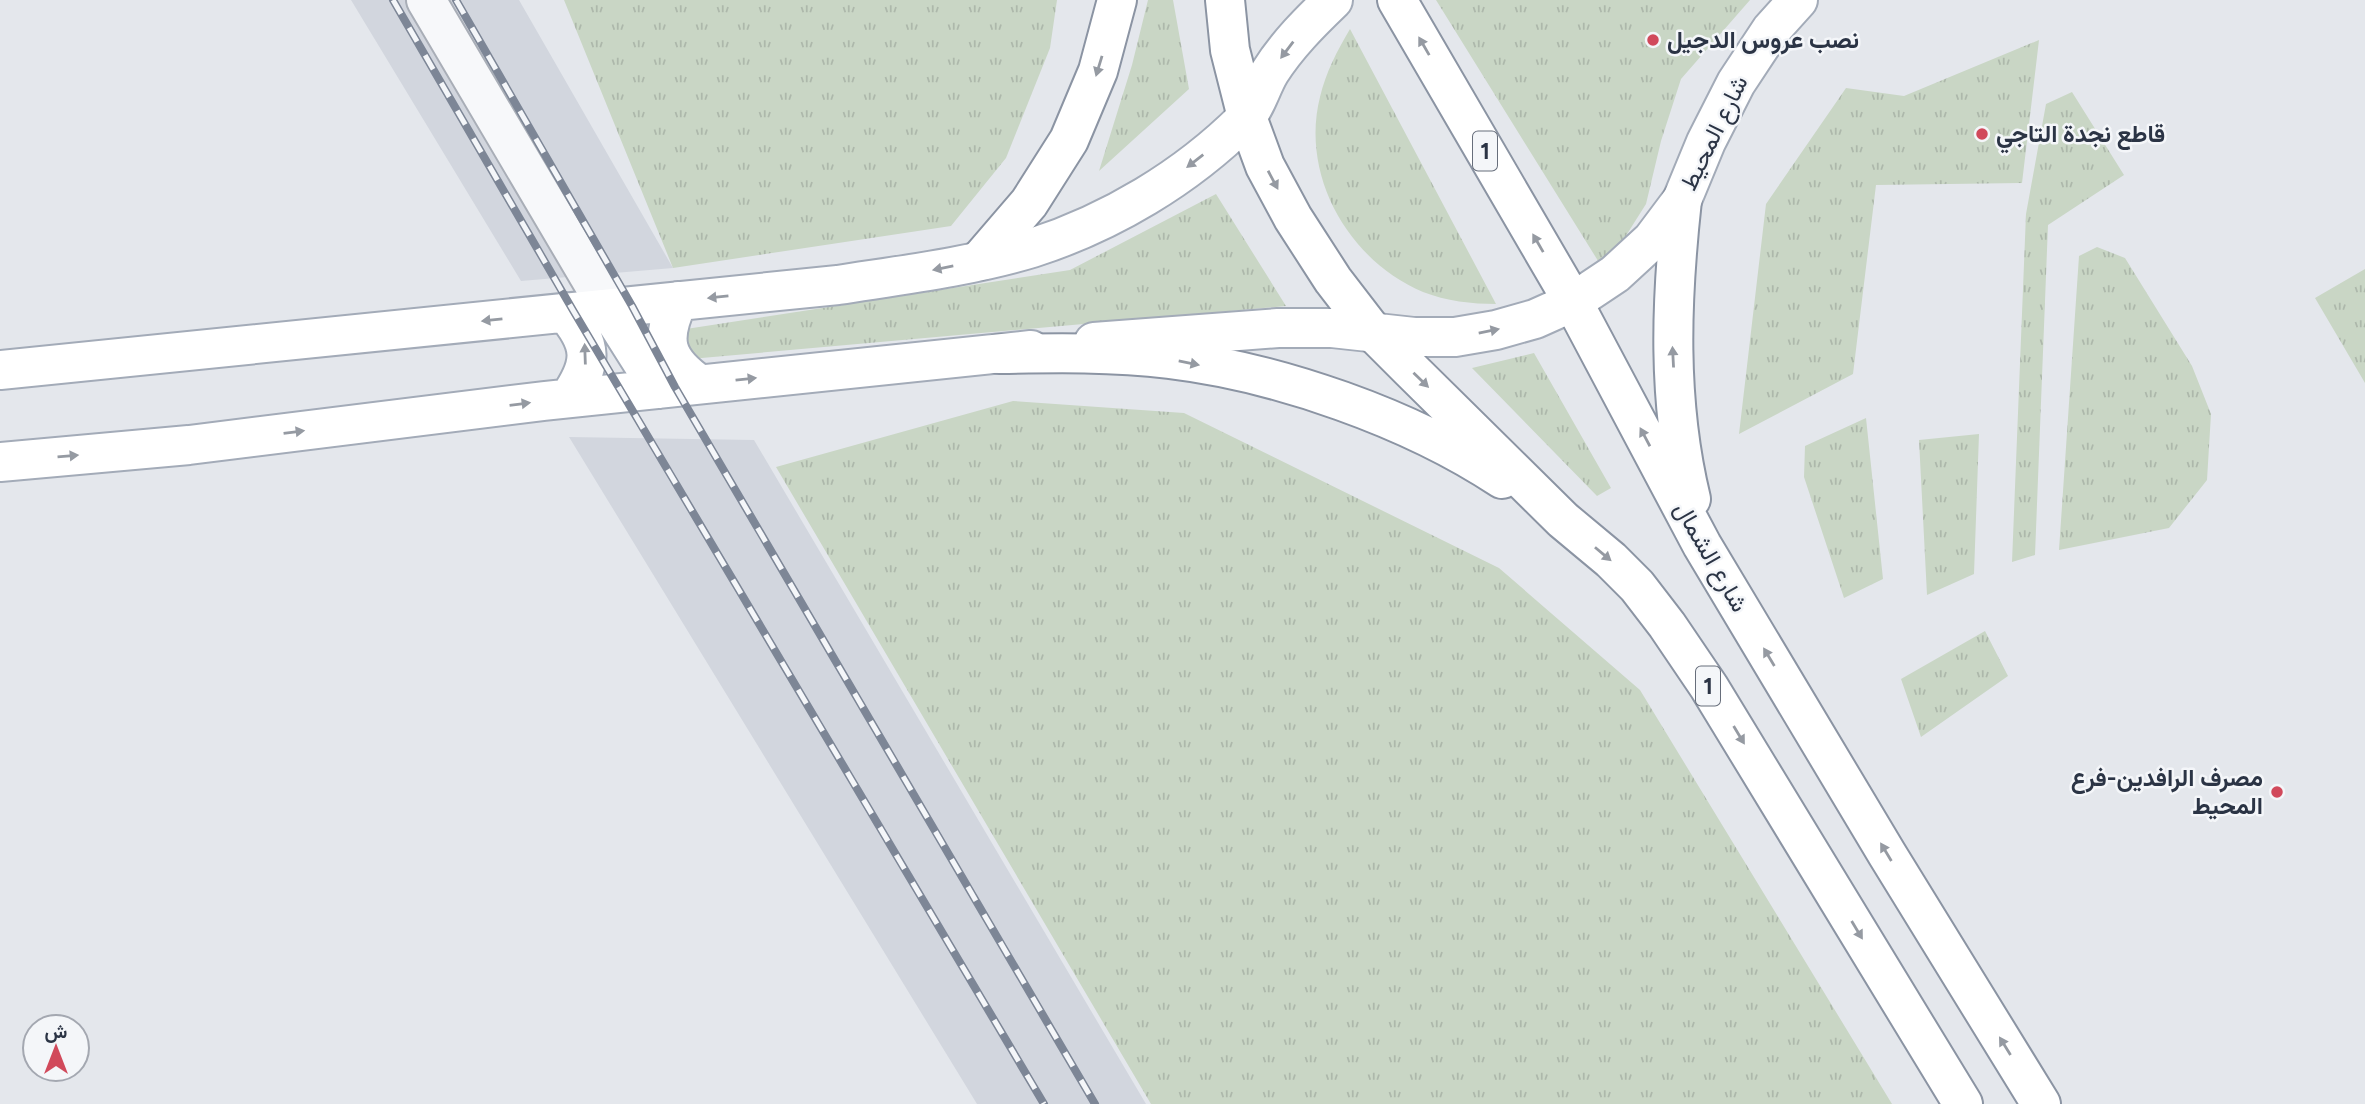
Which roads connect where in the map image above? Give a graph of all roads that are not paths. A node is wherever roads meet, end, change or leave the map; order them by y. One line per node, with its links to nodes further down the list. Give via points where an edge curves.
1 (426, 0): 12 (street)
2 (1117, 0): 9 (main road, one-way to 9, via 1098,71 1069,140 1030,203)
3 (1224, 0): 7 (main road, 1, via 1230,50)
4 (1333, 0): 7 (main road, one-way to 7, via 1300,32 1270,72)
5 (1397, 0): 11 (main road, شارع الشمال / 1, one-way to 5)
6 (1798, 0): 8 (main road, شارع المحيط, via 1735,83)
7 (1247, 117): 9 (main road, one-way to 9, via 1168,182 1125,209 1043,244); 14 (main road, 1, one-way to 14, via 1265,166 1293,218)
8 (1682, 200): 11 (main road, via 1652,240 1615,274); 22 (main road, one-way to 8, via 1686,477 1675,394 1674,269)
9 (980, 260): 10 (main road, one-way to 10, via 838,285)
10 (678, 301): 12 (main road); 17 (main road, via 668,323 668,348 679,370)
11 (1573, 302): 14 (main road, one-way to 11, via 1455,337 1535,319); 22 (main road, شارع الشمال / 1, one-way to 11)
12 (608, 310): 13 (main road); 18 (main road)
13 (565, 312): 16 (main road, one-way to 16); 19 (main road, one-way to 13, via 583,378 587,354 581,331)
14 (1373, 332): 15 (main road, via 1278,328); 21 (main road, 1, one-way to 21)
15 (999, 354): 17 (main road, one-way to 15); 21 (main road, one-way to 21, via 1085,352 1170,359 1255,375 1337,400 1416,432 1492,472)
16 (0, 370)
17 (699, 384): 18 (main road)
18 (659, 389): 19 (main road)
19 (569, 398): 20 (main road, one-way to 19, via 189,445)
20 (0, 462)
21 (1563, 520): 23 (main road, 1, one-way to 23, via 1637,586 1667,625 1717,699)
22 (1702, 545): 24 (main road, شارع الشمال / 1, one-way to 22)
23 (1963, 1104)
24 (2041, 1104)

